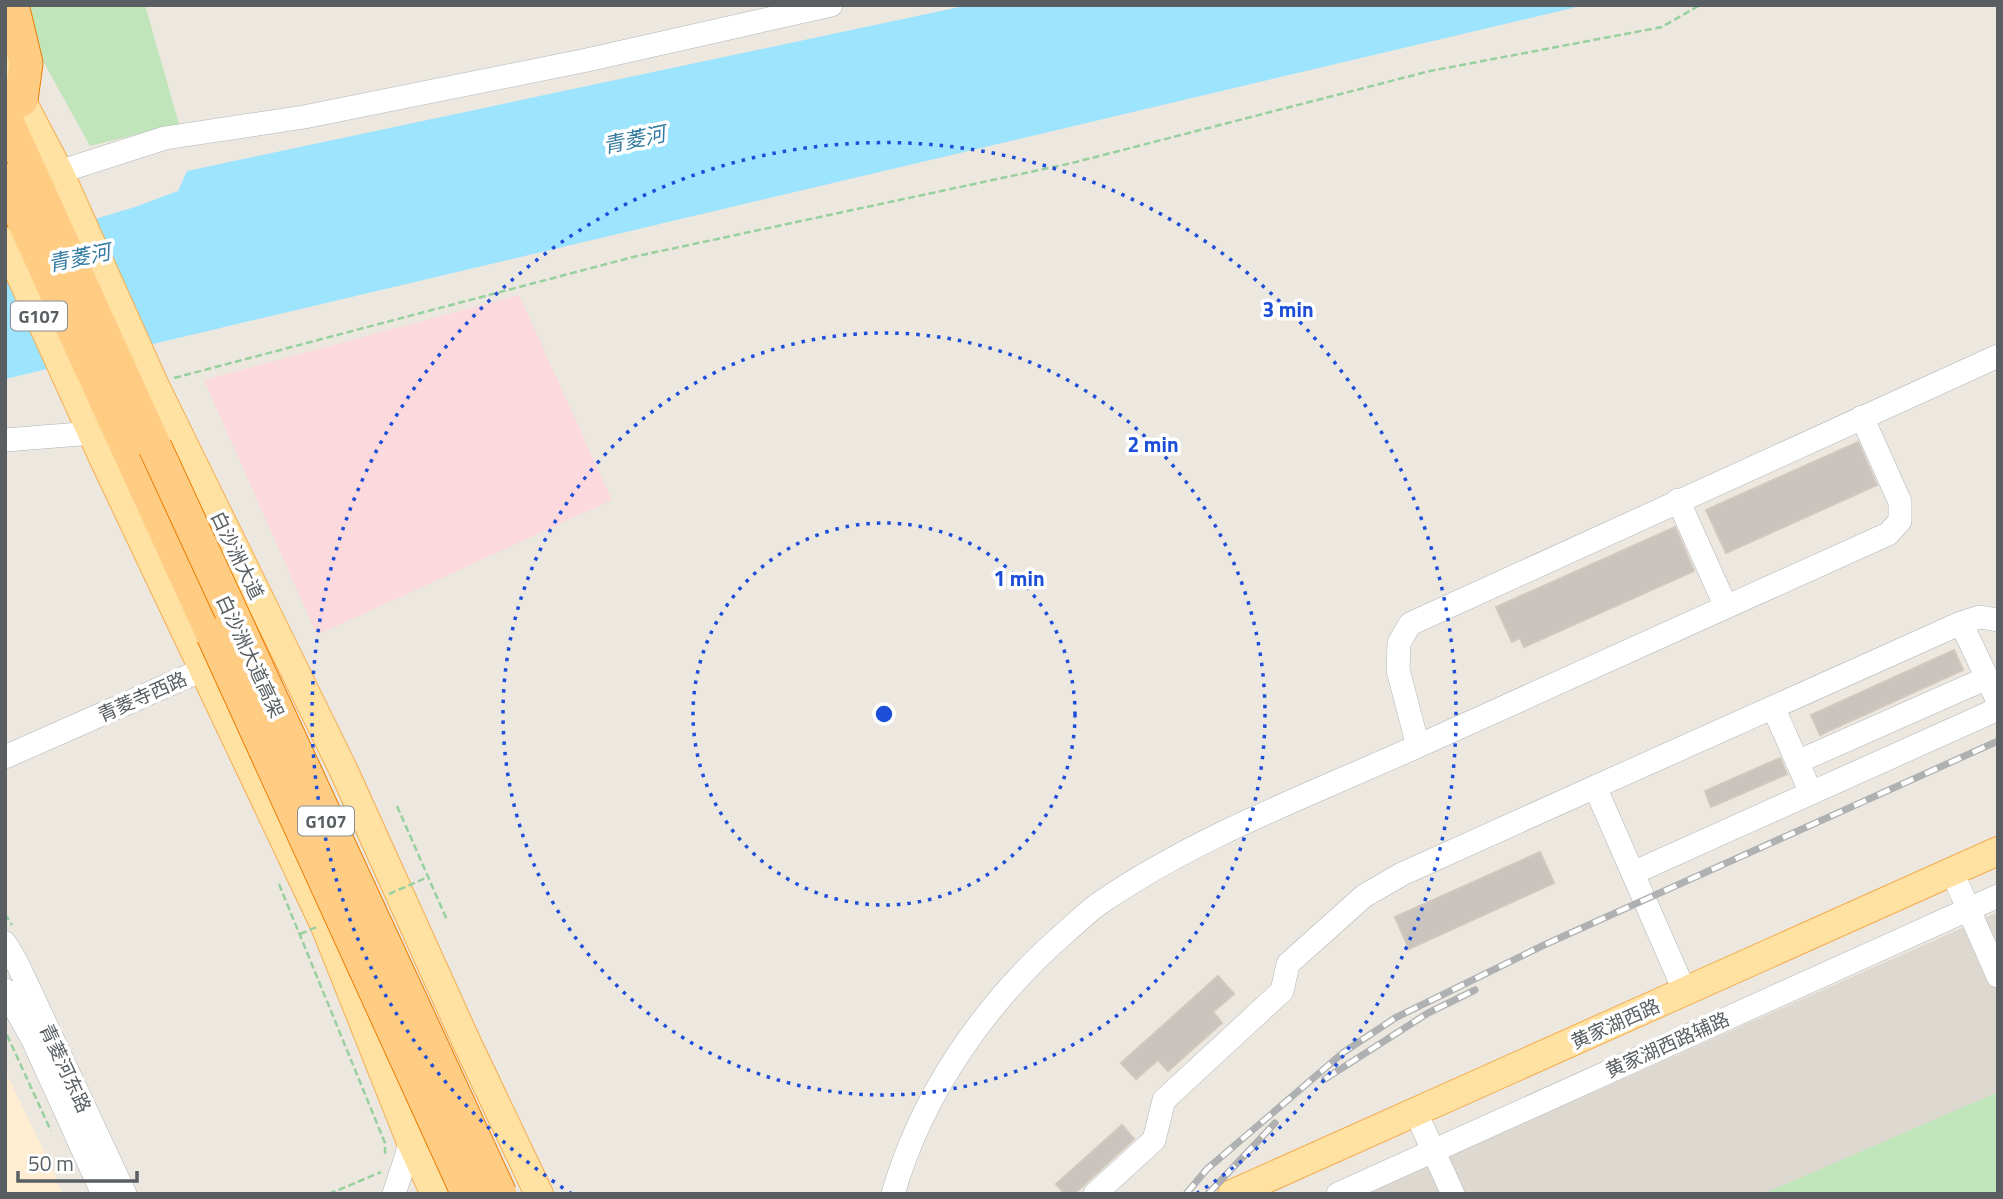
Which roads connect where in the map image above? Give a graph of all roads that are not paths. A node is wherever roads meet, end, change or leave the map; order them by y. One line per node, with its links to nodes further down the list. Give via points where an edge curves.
1 (831, 5): 5 (street, via 410,96 165,138)
2 (18, 14): 4 (highway, via 26,63)
3 (5, 69): 4 (main road, 白沙洲大道 / G107)
4 (13, 109): 5 (main road, 白沙洲大道); 46 (highway, 白沙洲大道高架 / G107, bridge, via 241,635)
5 (59, 172): 16 (main road, 白沙洲大道, via 151,377)
6 (5, 180): 45 (highway, 白沙洲大道高架 / G107, bridge)
7 (5, 241): 10 (main road, G107)
8 (1998, 356): 9 (street)
9 (1862, 417): 12 (street); 13 (street, via 1900,502 1900,521 1888,534)
10 (93, 433): 11 (street); 17 (main road)
11 (5, 440)
12 (1678, 500): 13 (street); 23 (street, via 1410,624 1399,643 1398,670)
13 (1726, 607): 23 (street)
14 (1998, 620): 15 (street, via 1980,617)
15 (1961, 624): 18 (street); 20 (street)
16 (278, 636): 17 (street, 青菱寺西路); 47 (main road, 白沙洲大道)
17 (205, 668): 25 (street, 青菱寺西路); 40 (main road, via 325,926)
18 (1987, 678): 19 (street); 22 (street)
19 (1998, 701)
20 (1773, 707): 26 (street); 27 (street)
21 (1998, 709): 24 (street)
22 (1893, 720): 24 (street); 26 (street)
23 (1418, 746): 48 (street, via 1197,846 1101,902 1010,986 977,1030 936,1089 903,1159)
24 (1905, 750): 28 (street)
25 (5, 757)
26 (1797, 762): 28 (street)
27 (1595, 787): 31 (street); 49 (street, via 1402,874 1364,896 1288,964 1282,991 1164,1100 1154,1140)
28 (1811, 793): 31 (street)
29 (1998, 851): 32 (main road, 黄家湖西路)
30 (1998, 870): 32 (main road, 黄家湖西路)
31 (1633, 873): 38 (street)
32 (1960, 889): 33 (street); 34 (street); 38 (main road, 黄家湖西路); 39 (main road, 黄家湖西路)
33 (1998, 896)
34 (1990, 939): 36 (street)
35 (5, 943): 42 (street, 青菱河东路)
36 (1998, 976)
37 (5, 990): 41 (street, 青菱河东路, via 33,1040)
38 (1685, 992): 50 (main road, 黄家湖西路)
39 (1427, 1138): 51 (main road, 黄家湖西路); 52 (street); 53 (street)
40 (411, 1142): 43 (street); 44 (main road)
41 (103, 1194)
42 (125, 1194)
43 (394, 1194)
44 (435, 1194)
45 (467, 1194)
46 (500, 1194)
47 (539, 1194)
48 (893, 1194)
49 (1095, 1194)
50 (1232, 1194)
51 (1271, 1194)
52 (1338, 1194)
53 (1452, 1194)

